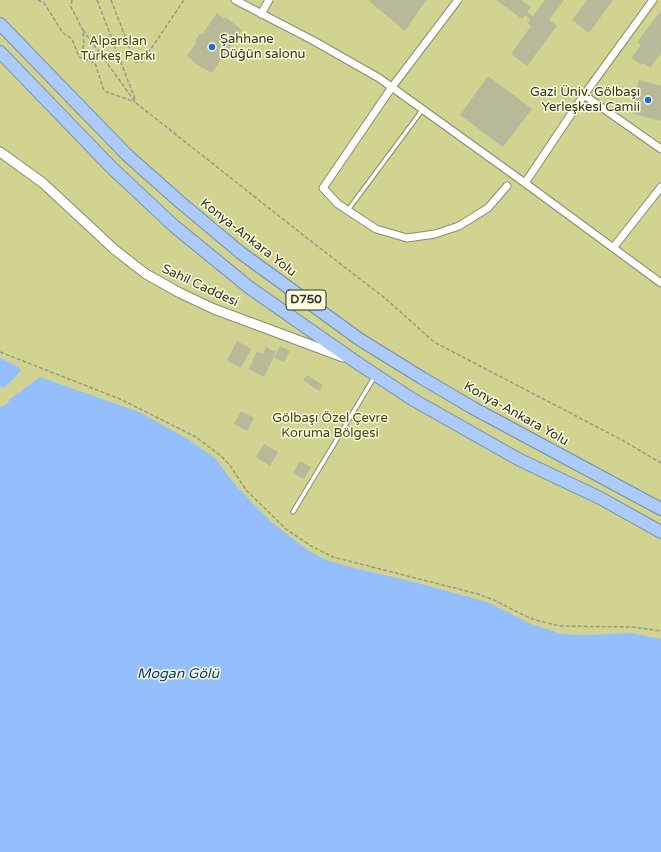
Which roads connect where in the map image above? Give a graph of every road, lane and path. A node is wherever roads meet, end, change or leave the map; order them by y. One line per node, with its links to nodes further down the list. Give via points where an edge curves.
1 (38, 0): 14 (path, via 44,3 63,33 72,39)
2 (72, 0): 12 (path, via 71,7)
3 (97, 0): 17 (path)
4 (111, 0): 5 (path, via 134,62 142,62)
5 (184, 0)
6 (235, 0): 10 (street)
7 (269, 0): 10 (street)
8 (458, 0): 15 (street)
9 (653, 0): 16 (street)
10 (261, 14): 15 (street, via 314,41)
11 (0, 24): 31 (highway, Konya-Ankara Yolu / D750, via 127,155 247,257 359,339 422,378)
12 (82, 30): 14 (path, via 84,45); 17 (path)
13 (0, 52): 28 (highway, D750, via 112,168 174,226 250,288)
14 (79, 57): 17 (path, via 95,63 104,91)
15 (392, 87): 18 (street); 24 (street, via 323,188 338,204)
16 (584, 95): 19 (street); 21 (street)
17 (136, 102): 30 (path, via 386,299 434,342)
18 (423, 109): 21 (street); 24 (lane)
19 (661, 149)
20 (0, 152): 28 (street, Sahil Caddesi, via 43,183 146,274 180,294)
21 (526, 182): 25 (street)
22 (507, 186): 24 (street, via 488,208 459,226 428,235 407,238 376,229)
23 (661, 187): 25 (street)
24 (348, 210)
25 (613, 248): 26 (street)
26 (661, 282)
27 (0, 352): 34 (path, via 120,399 196,437 229,464 246,490 286,529 328,554 348,562 478,594 536,620 560,626 634,626)
28 (356, 362): 29 (highway, D750)
29 (375, 375): 32 (lane); 33 (highway, D750, via 447,420 518,459 600,498)
30 (661, 463)
31 (661, 509)
32 (293, 512)
33 (661, 532)
34 (661, 632)

